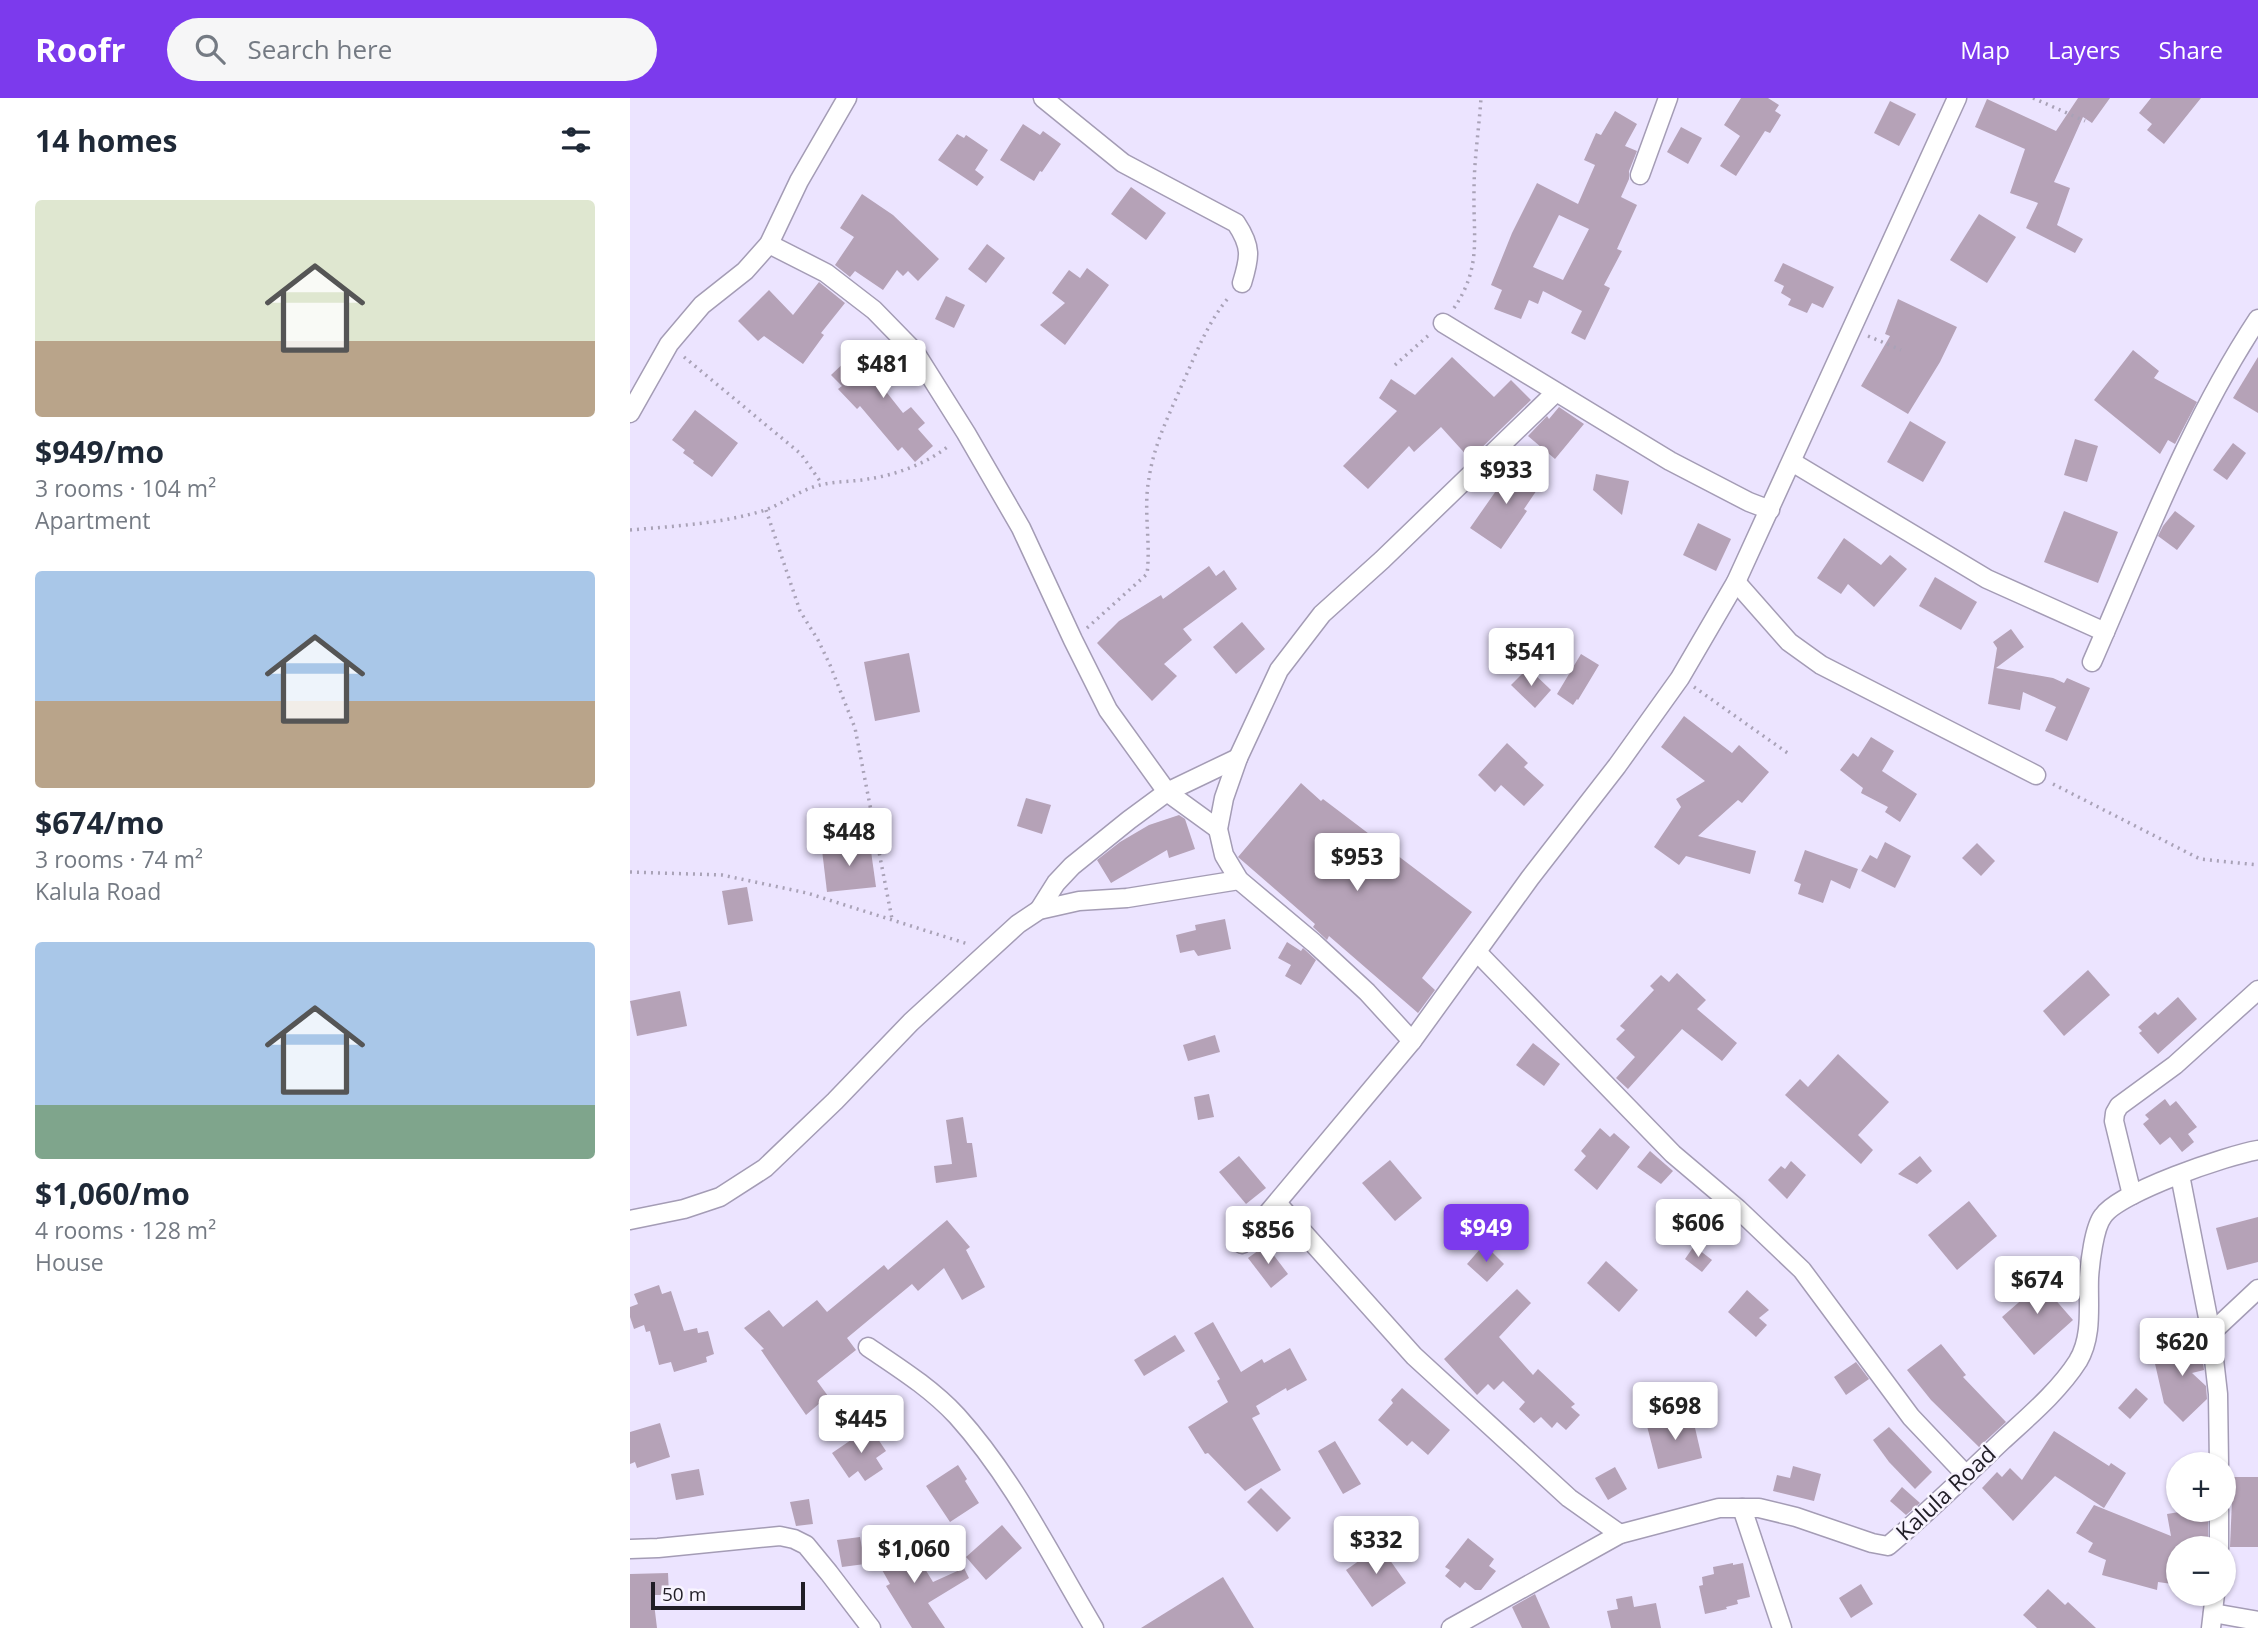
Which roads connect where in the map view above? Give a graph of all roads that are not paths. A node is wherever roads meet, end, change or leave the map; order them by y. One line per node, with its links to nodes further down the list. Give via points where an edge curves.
1 (847, 98): 6 (street)
2 (1043, 98): 7 (street, via 1123,163 1236,223 1250,257)
3 (1668, 98): 5 (street)
4 (1957, 98): 12 (street)
5 (1640, 174)
6 (769, 243): 11 (street, via 745,271 702,305 669,344); 19 (street, via 826,273 874,310 915,352 1021,528 1108,710)
7 (1242, 283)
8 (2258, 318): 15 (street, via 2193,431)
9 (1443, 323): 10 (street)
10 (1555, 393): 13 (street, via 1670,461); 17 (street, via 1322,614 1279,670)
11 (630, 414)
12 (1792, 462): 13 (street); 15 (street, via 1987,579)
13 (1770, 510): 14 (street)
14 (1736, 582): 18 (street, via 1789,642 1821,665); 23 (street, via 1680,678)
15 (2105, 632): 16 (street)
16 (2092, 662)
17 (1238, 758): 19 (street); 20 (street)
18 (2036, 775)
19 (1167, 792): 20 (street); 22 (street, via 1072,866)
20 (1218, 829): 21 (street, via 1223,855)
21 (1239, 880): 22 (street, via 1079,901); 25 (street, via 1367,992)
22 (1039, 911): 30 (street, via 1018,924 911,1022 765,1168 720,1198)
23 (1477, 952): 25 (street); 36 (street, via 1673,1154 1802,1270 1911,1416)
24 (2258, 990): 28 (street, via 2175,1065 2119,1106 2115,1121)
25 (1412, 1041): 29 (street)
26 (2258, 1150): 27 (street, Kalula Road)
27 (2180, 1175): 28 (street, Kalula Road); 33 (street)
28 (2132, 1195): 36 (street, Kalula Road, via 2101,1217 2090,1271 2087,1343 2080,1358 2067,1377)
29 (1277, 1203): 31 (street); 38 (street, via 1415,1356 1569,1498)
30 (630, 1220)
31 (1242, 1244)
32 (2258, 1289): 33 (street)
33 (2211, 1333): 35 (street)
34 (868, 1348): 43 (street, via 917,1379 956,1415 993,1461)
35 (2219, 1452)
36 (1966, 1475): 37 (street, Kalula Road, via 1888,1546 1796,1517)
37 (1742, 1508): 38 (street, Kalula Road, via 1718,1508); 45 (street)
38 (1620, 1534): 44 (street, Kalula Road)
39 (630, 1549): 42 (street, via 780,1536 794,1539 806,1545 830,1573)
40 (2212, 1620): 41 (street)
41 (2258, 1621)
42 (870, 1628)
43 (1094, 1628)
44 (1451, 1628)
45 (1782, 1628)

